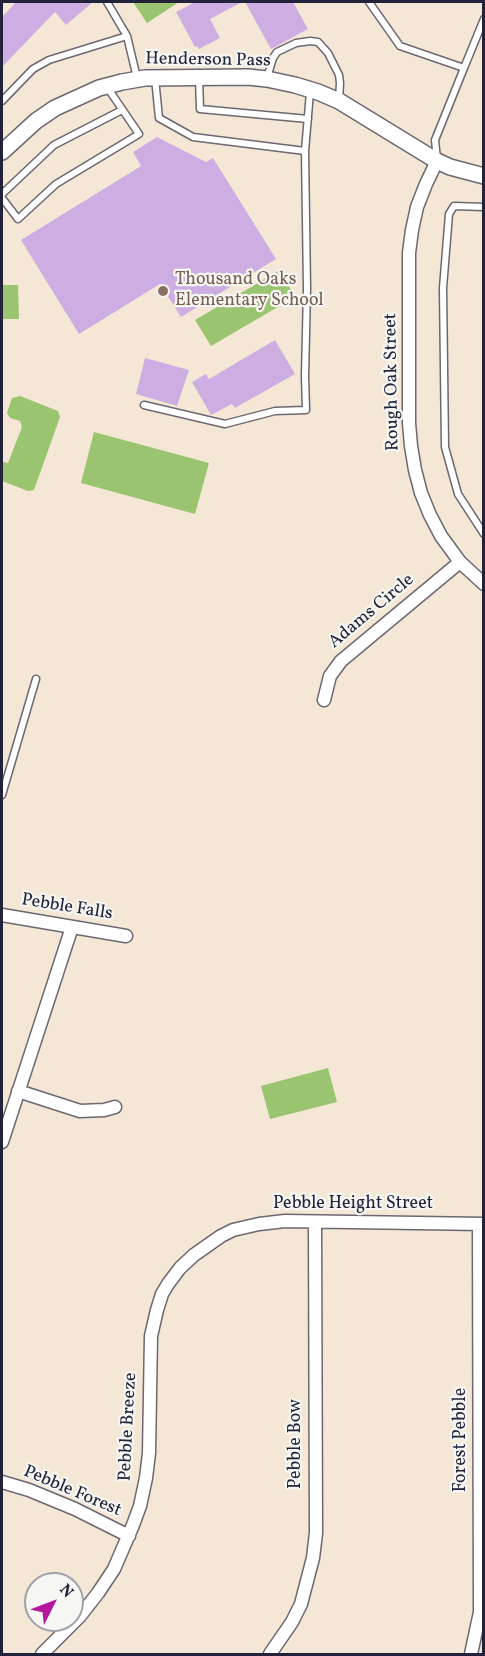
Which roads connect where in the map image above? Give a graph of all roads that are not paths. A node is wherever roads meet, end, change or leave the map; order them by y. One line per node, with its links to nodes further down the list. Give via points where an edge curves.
1 (107, 2): 4 (lane)
2 (369, 2): 5 (lane, via 400,46)
3 (483, 19): 5 (lane)
4 (128, 36): 9 (lane); 12 (lane, via 49,60 33,69)
5 (464, 68): 18 (lane, via 435,140)
6 (199, 77): 7 (street, Henderson Pass); 8 (street, Henderson Pass); 15 (lane, via 200,109)
7 (155, 78): 9 (street, Henderson Pass); 16 (lane, via 159,118 193,136)
8 (267, 79): 11 (street, Henderson Pass); 13 (lane, via 277,52 296,43 318,42 339,75)
9 (137, 80): 10 (street, Henderson Pass)
10 (106, 86): 14 (lane); 17 (street, Henderson Pass, via 55,108)
11 (310, 89): 13 (street, Henderson Pass); 15 (lane)
12 (2, 101)
13 (339, 101): 18 (street, Henderson Pass)
14 (122, 110): 20 (lane, via 54,145); 20 (lane, via 139,134 56,184 18,219)
15 (308, 119): 16 (lane)
16 (305, 151): 22 (lane, via 306,410 275,411 225,424)
17 (2, 152)
18 (437, 161): 19 (street, Henderson Pass); 24 (street, Rough Oak Street, via 417,207 409,253 409,423 421,493 441,536)
19 (483, 176)
20 (2, 196)
21 (483, 207): 23 (lane, via 454,206 449,214 443,288 445,447 458,494)
22 (144, 405)
23 (483, 534)
24 (460, 562): 25 (street, Rough Oak Street); 27 (street, Adams Circle, via 341,661 330,676)
25 (483, 585)
26 (36, 679): 28 (lane)
27 (324, 700)
28 (2, 795)
29 (2, 915): 30 (street, Pebble Falls)
30 (72, 927): 31 (street, Pebble Falls); 32 (street)
31 (126, 936)
32 (18, 1091): 33 (street, via 80,1111); 34 (street)
33 (115, 1107)
34 (2, 1142)
35 (315, 1222): 36 (street, Pebble Height Street); 37 (street, Pebble Height Street, via 285,1221 232,1230); 43 (street, Pebble Bow, via 316,1533 301,1604)
36 (481, 1224): 38 (street, Forest Pebble)
37 (194, 1255): 40 (street, Pebble Breeze, via 168,1284 157,1310 151,1336 146,1478)
38 (481, 1396): 41 (street, Forest Pebble)
39 (2, 1482): 40 (street, Pebble Forest, via 75,1509)
40 (129, 1536): 42 (street, Pebble Breeze, via 98,1593)
41 (482, 1562): 44 (street, Forest Pebble, via 480,1612)
42 (42, 1654)
43 (270, 1654)
44 (471, 1654)

